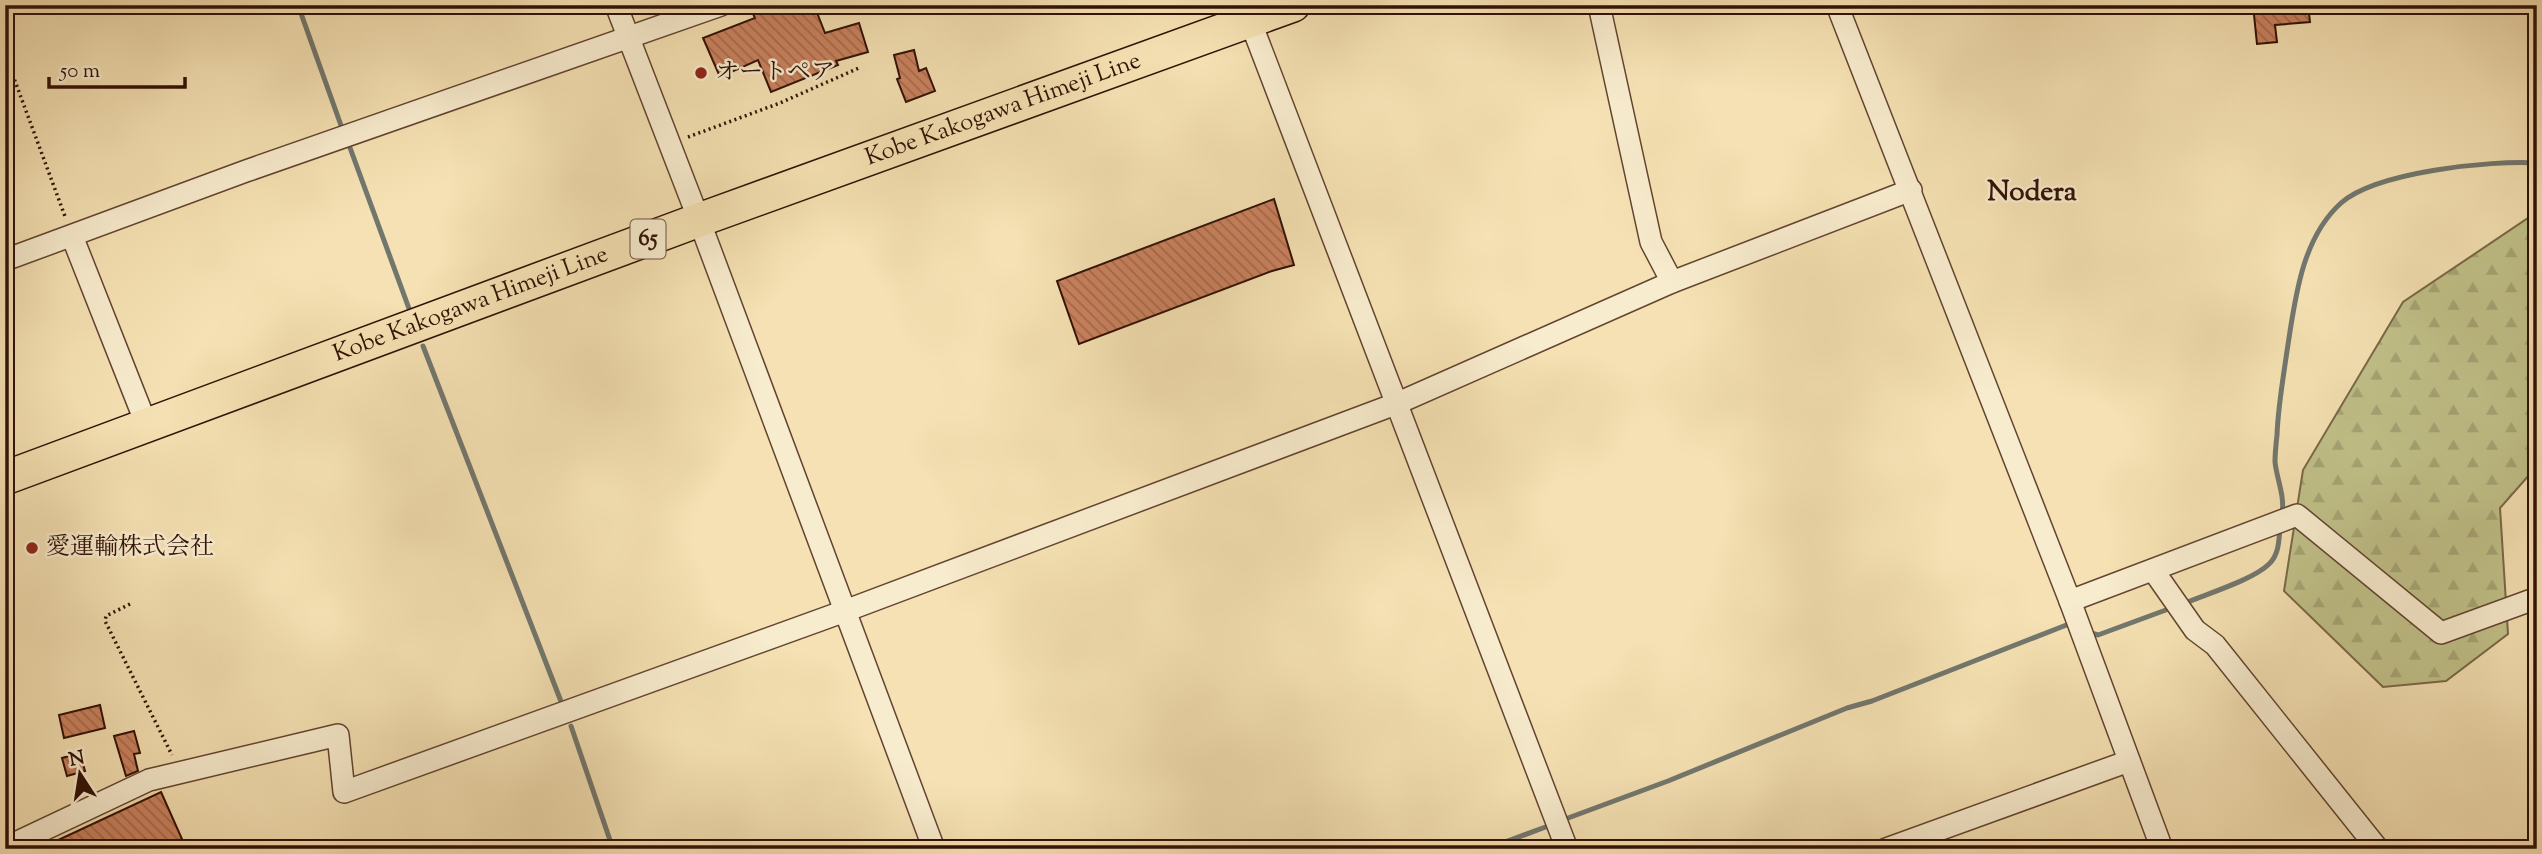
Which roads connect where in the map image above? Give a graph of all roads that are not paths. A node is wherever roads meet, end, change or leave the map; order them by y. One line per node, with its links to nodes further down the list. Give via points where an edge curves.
1 (616, 5): 7 (street)
2 (721, 5): 7 (street)
3 (1293, 5): 6 (main road, Kobe Kakogawa Himeji Line / 65)
4 (1600, 5): 12 (street, via 1651,242)
5 (1837, 5): 8 (street)
6 (1247, 12): 9 (main road, Kobe Kakogawa Himeji Line / 65); 13 (street)
7 (628, 37): 9 (street); 10 (street)
8 (1911, 190): 12 (street); 18 (street)
9 (699, 220): 14 (main road, Kobe Kakogawa Himeji Line / 65); 19 (street)
10 (72, 236): 11 (street); 14 (street)
11 (5, 260)
12 (1672, 282): 13 (street)
13 (1398, 403): 19 (street); 23 (street)
14 (147, 426): 15 (main road, Kobe Kakogawa Himeji Line / 65)
15 (5, 478)
16 (2153, 570): 17 (street, via 2297,516 2441,634); 18 (street); 26 (street, via 2195,630 2215,645)
17 (2537, 597)
18 (2070, 601): 20 (street)
19 (845, 611): 21 (street, via 344,793 338,736 149,780); 22 (street)
20 (2129, 761): 24 (street); 25 (street)
21 (5, 848)
22 (934, 849)
23 (1567, 849)
24 (1886, 849)
25 (2162, 849)
26 (2378, 849)

